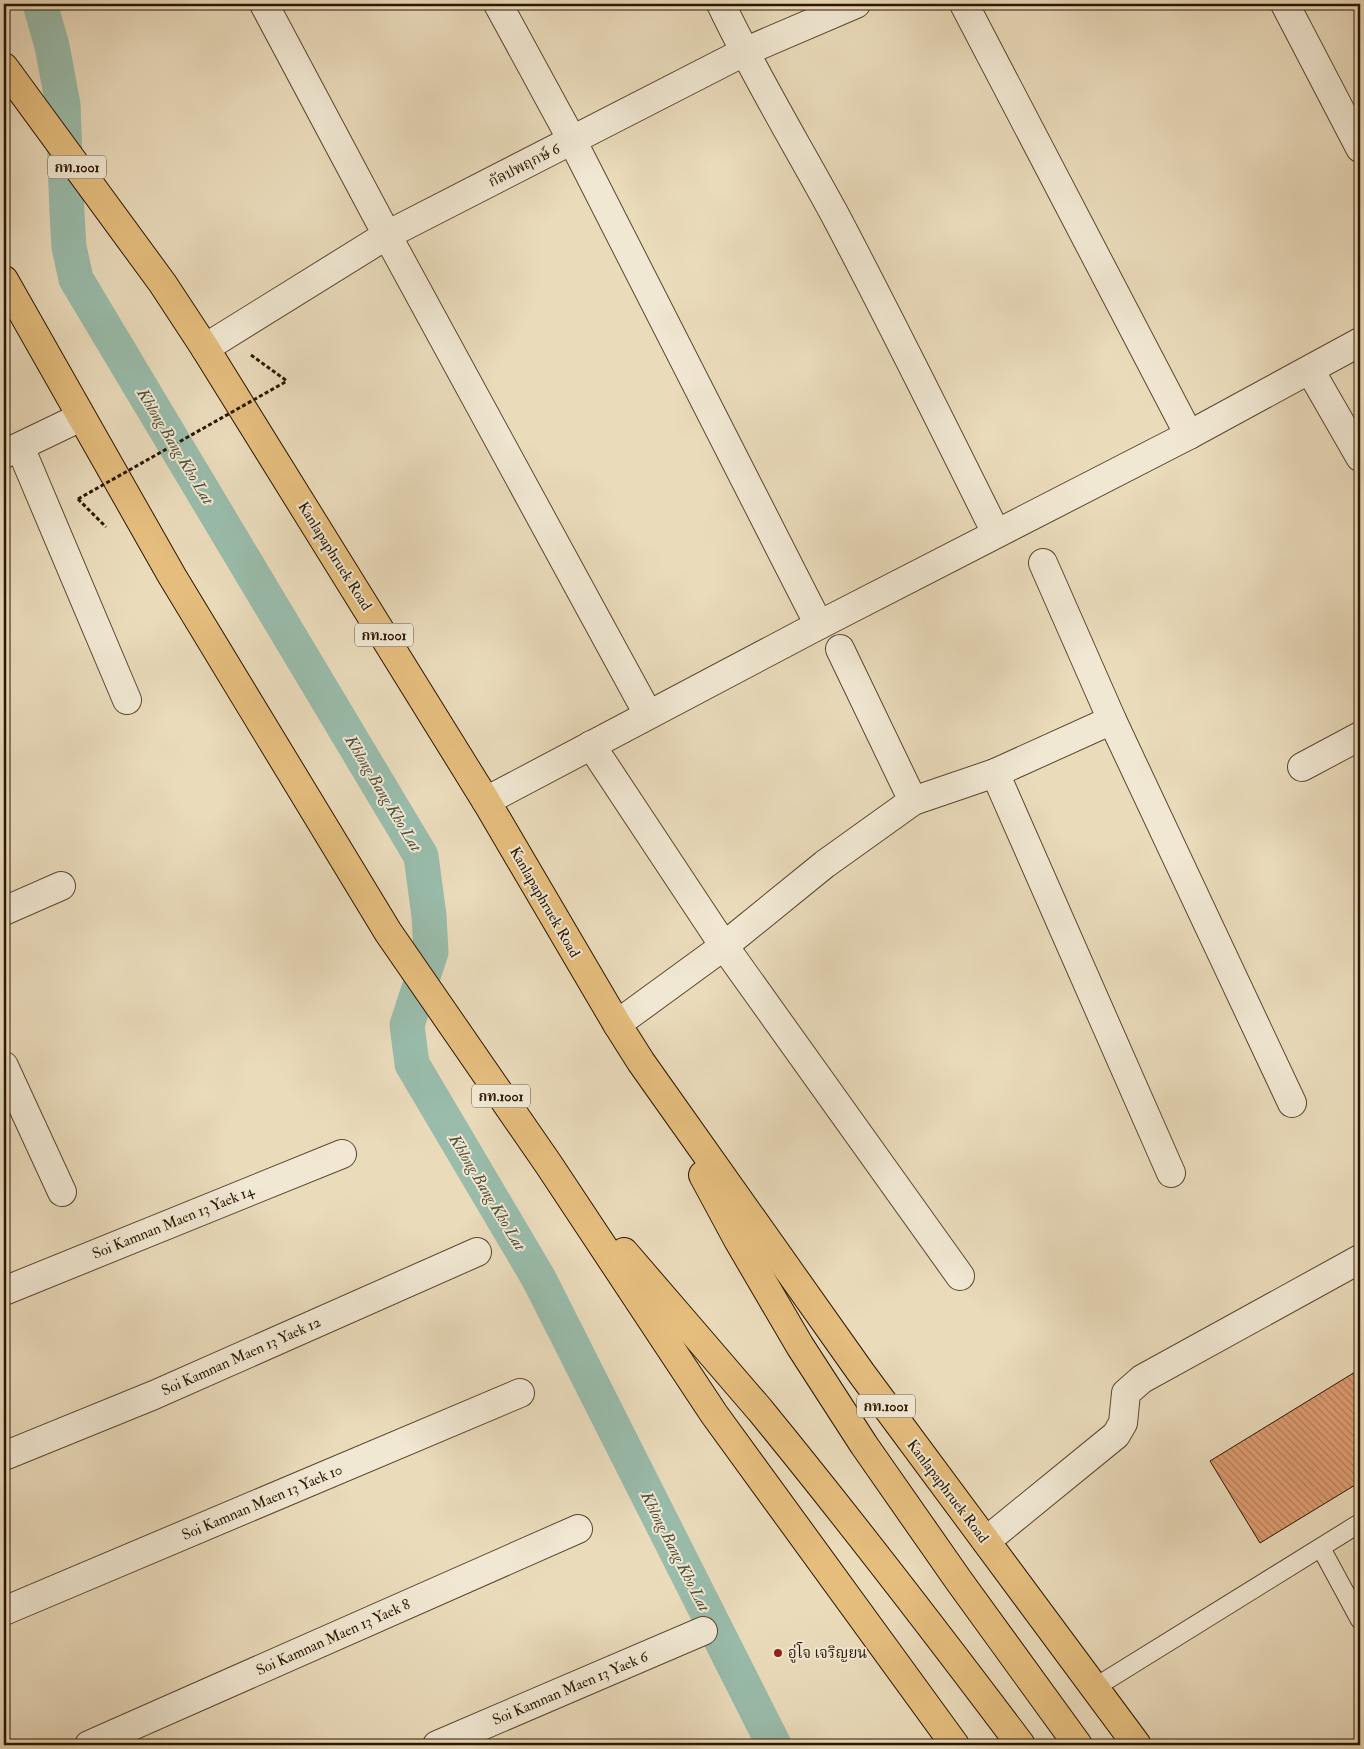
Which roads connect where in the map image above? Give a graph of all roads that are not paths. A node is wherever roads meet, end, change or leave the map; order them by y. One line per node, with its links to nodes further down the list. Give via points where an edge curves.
1 (264, 4): 11 (street)
2 (498, 4): 9 (street)
3 (721, 4): 7 (street)
4 (856, 4): 7 (street, กัลปพฤกษ์ 6)
5 (964, 4): 17 (street)
6 (1285, 4): 10 (street)
7 (744, 52): 9 (street, กัลปพฤกษ์ 6); 20 (street, via 832,210)
8 (4, 67): 14 (main road, Kanlapaphruek Road / กท.1001)
9 (572, 140): 11 (street, กัลปพฤกษ์ 6); 22 (street)
10 (1360, 148)
11 (387, 235): 14 (street, กัลปพฤกษ์ 6); 25 (street)
12 (4, 280): 16 (main road, กท.1001)
13 (1360, 342): 15 (street)
14 (205, 348): 31 (main road, Kanlapaphruek Road / กท.1001)
15 (1310, 370): 17 (street); 19 (street)
16 (81, 417): 18 (street); 41 (main road, กท.1001, via 187,601 388,932)
17 (1188, 435): 20 (street)
18 (12, 450): 24 (street)
19 (1360, 457)
20 (996, 533): 22 (street)
21 (1043, 563): 26 (street)
22 (818, 624): 25 (street)
23 (840, 649): 32 (street)
24 (128, 700)
25 (648, 714): 28 (street)
26 (1112, 720): 30 (street); 39 (street)
27 (1360, 736): 29 (street)
28 (591, 745): 31 (street); 35 (street)
29 (1302, 767)
30 (995, 773): 32 (street); 42 (street)
31 (486, 801): 36 (main road, Kanlapaphruek Road / กท.1001)
32 (913, 801): 35 (street, via 825,864)
33 (61, 886): 34 (street)
34 (4, 911)
35 (724, 946): 36 (street); 46 (street)
36 (617, 1024): 37 (main road, Kanlapaphruek Road / กท.1001)
37 (641, 1062): 52 (main road, Kanlapaphruek Road / กท.1001, via 862,1374); 62 (main road, Kanlapaphruek Road / กท.1001, via 800,1346 864,1445)
38 (4, 1066): 43 (street)
39 (1292, 1103)
40 (342, 1154): 47 (street, Soi Kamnan Maen 13 Yaek 14)
41 (549, 1165): 60 (main road, กท.1001, via 714,1414); 61 (main road, กท.1001, via 759,1409 888,1570)
42 (1171, 1173)
43 (62, 1192)
44 (477, 1252): 49 (street, Soi Kamnan Maen 13 Yaek 12, via 154,1395)
45 (1360, 1259): 52 (street, via 1142,1379 1126,1393 1123,1423 1116,1434)
46 (960, 1276)
47 (4, 1290)
48 (520, 1392): 54 (street, Soi Kamnan Maen 13 Yaek 10)
49 (4, 1456)
50 (1360, 1524): 53 (lane)
51 (578, 1529): 58 (street, Soi Kamnan Maen 13 Yaek 8)
52 (986, 1541): 57 (main road, Kanlapaphruek Road / กท.1001)
53 (1321, 1548): 55 (lane); 57 (lane)
54 (4, 1611)
55 (1360, 1620)
56 (703, 1631): 59 (street, Soi Kamnan Maen 13 Yaek 6)
57 (1094, 1688): 63 (main road, Kanlapaphruek Road / กท.1001)
58 (89, 1745)
59 (437, 1745)
60 (955, 1745)
61 (1021, 1745)
62 (1078, 1745)
63 (1137, 1745)

